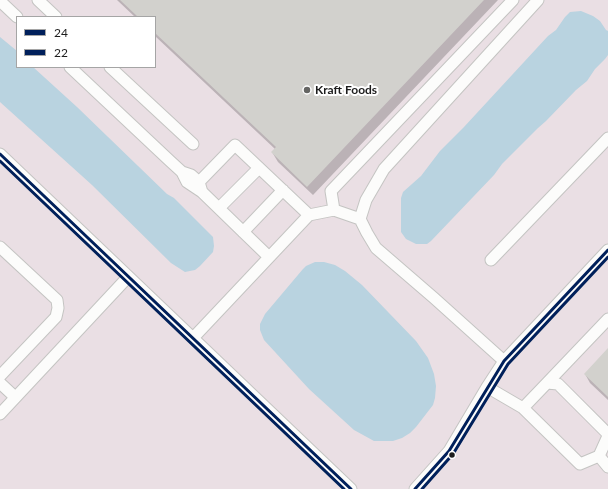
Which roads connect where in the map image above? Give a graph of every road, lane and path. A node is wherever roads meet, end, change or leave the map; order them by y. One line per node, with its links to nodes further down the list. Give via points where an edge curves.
1 (38, 0): 6 (street)
2 (513, 0): 16 (street, via 331,191)
3 (538, 0): 18 (street, via 384,169 366,200)
4 (0, 1): 5 (street)
5 (16, 16)
6 (55, 16)
7 (71, 68): 13 (street, via 182,172 191,174)
8 (111, 68): 10 (street)
9 (608, 138): 23 (street)
10 (193, 144)
11 (0, 154): 24 (street)
12 (259, 168): 13 (street, via 235,145); 14 (street); 15 (street)
13 (201, 187): 15 (street)
14 (283, 190): 17 (street); 19 (street)
15 (219, 208): 19 (street)
16 (334, 210): 17 (street); 18 (street)
17 (309, 215): 22 (street)
18 (360, 219): 27 (street, via 376,248)
19 (243, 232): 22 (street)
20 (0, 247): 28 (street, via 57,300 58,308 56,317)
21 (608, 250): 27 (street)
22 (269, 257): 26 (street)
23 (491, 260)
24 (128, 277): 26 (street); 32 (street)
25 (608, 319): 29 (street)
26 (193, 338): 38 (street)
27 (504, 362): 31 (street)
28 (0, 376)
29 (547, 383): 33 (street); 35 (street, via 558,384)
30 (0, 384): 32 (street)
31 (487, 387): 33 (street); 39 (street, via 449,450)
32 (15, 397): 34 (street)
33 (523, 408): 36 (street, via 580,464)
34 (0, 414)
35 (608, 435): 36 (street)
36 (599, 456): 37 (street)
37 (608, 467)
38 (351, 489)
39 (415, 489)

